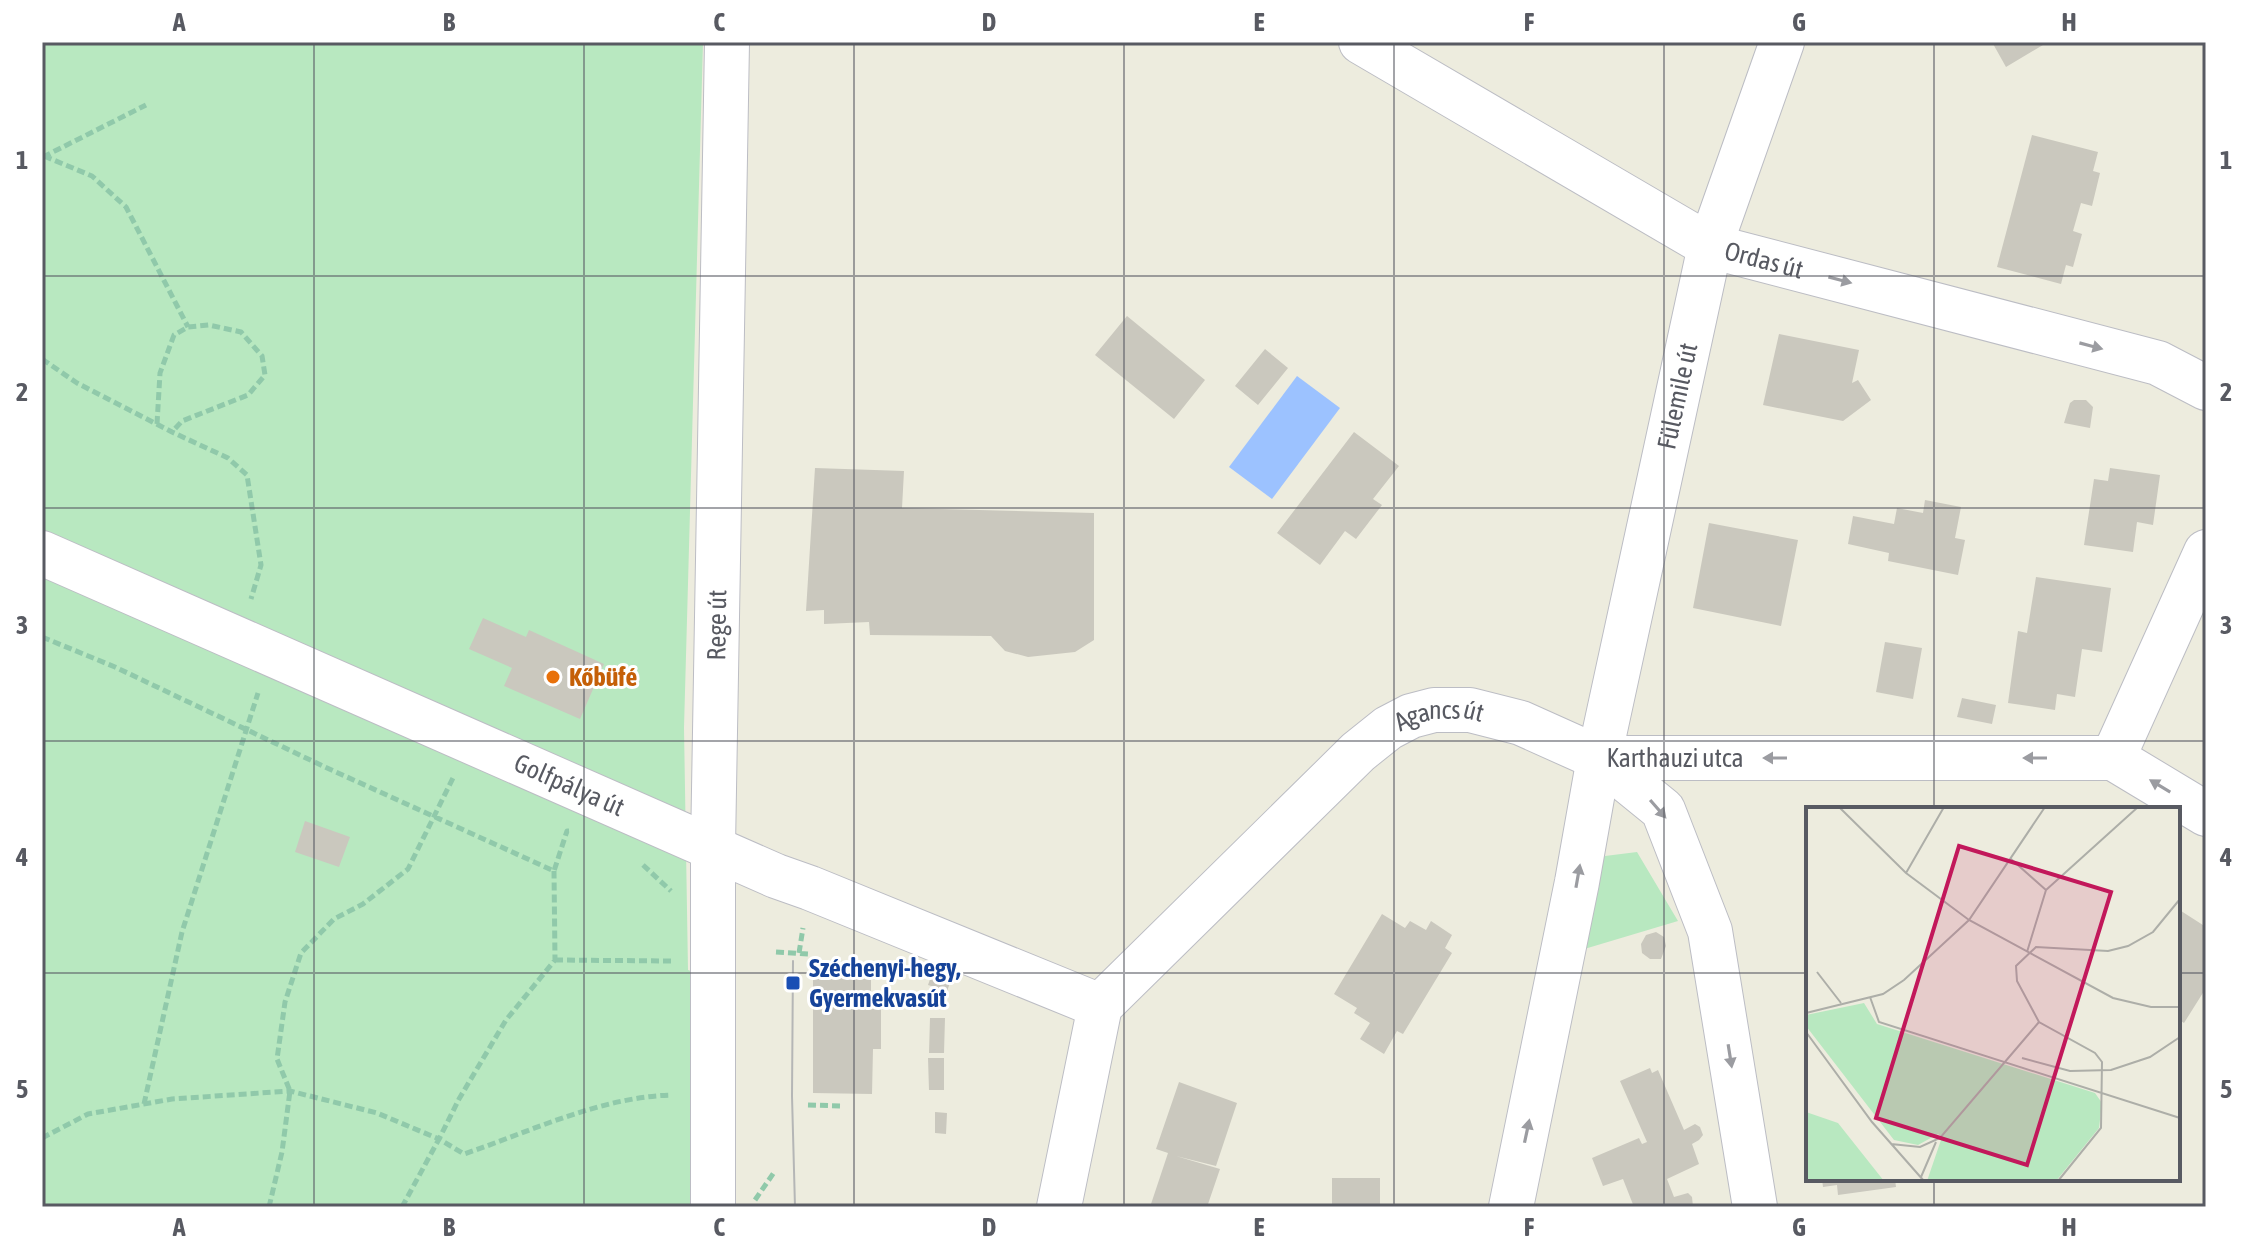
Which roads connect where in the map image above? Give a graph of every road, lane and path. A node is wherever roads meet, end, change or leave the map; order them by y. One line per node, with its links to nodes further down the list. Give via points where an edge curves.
1 (727, 42): 23 (street, Rege út)
2 (1361, 42): 6 (street, Ordas út)
3 (1782, 42): 6 (street, Fülemile út)
4 (146, 105): 5 (path)
5 (43, 157): 7 (path, via 92,176 126,207)
6 (1710, 246): 9 (street, Ordas út, one-way to 9, via 2158,363); 18 (street, Fülemile út)
7 (188, 327): 10 (path, via 174,335 160,373); 11 (path, via 241,332 262,356 265,375 248,395 182,421)
8 (42, 359): 10 (path)
9 (2206, 388)
10 (157, 424): 11 (path)
11 (172, 432): 15 (path, via 228,458 247,475 261,565)
12 (2206, 552): 19 (street)
13 (42, 553): 15 (street, Golfpálya út)
14 (42, 637): 16 (path)
15 (257, 648): 16 (path, via 261,685); 17 (street, Golfpálya út)
16 (247, 729): 21 (path); 33 (path, via 182,932)
17 (471, 742): 21 (path); 23 (street, Golfpálya út)
18 (1599, 758): 19 (street, Karthauzi utca, one-way to 18); 30 (street, Agancs út, via 1521,723 1470,710 1411,716 1358,752); 44 (street, Karthauzi utca, one-way to 18); 45 (street, Agancs út, one-way to 45, via 1663,810 1710,931)
19 (2113, 758): 20 (street, one-way to 19)
20 (2206, 814)
21 (435, 816): 25 (path); 31 (path, via 408,869 334,919 301,953 285,1002 277,1059)
22 (582, 837): 25 (path, via 567,831)
23 (713, 847): 26 (street, Rege út); 30 (street, Golfpálya út)
24 (640, 861): 26 (path)
25 (554, 871): 29 (path)
26 (712, 946): 29 (path); 32 (street, Rege út)
27 (776, 952): 28 (path)
28 (808, 954)
29 (555, 960): 37 (path, via 506,1020)
30 (1100, 1006): 43 (street)
31 (290, 1091): 33 (path); 37 (path, via 377,1113); 39 (path)
32 (713, 1094): 37 (path, via 642,1096 464,1154); 41 (street, Rege út)
33 (144, 1104): 36 (path, via 88,1114)
34 (808, 1105): 35 (path)
35 (843, 1106)
36 (42, 1138)
37 (439, 1139): 40 (path)
38 (775, 1171): 42 (path)
39 (269, 1207)
40 (402, 1207)
41 (713, 1207)
42 (750, 1207)
43 (1059, 1207)
44 (1511, 1207)
45 (1755, 1207)

